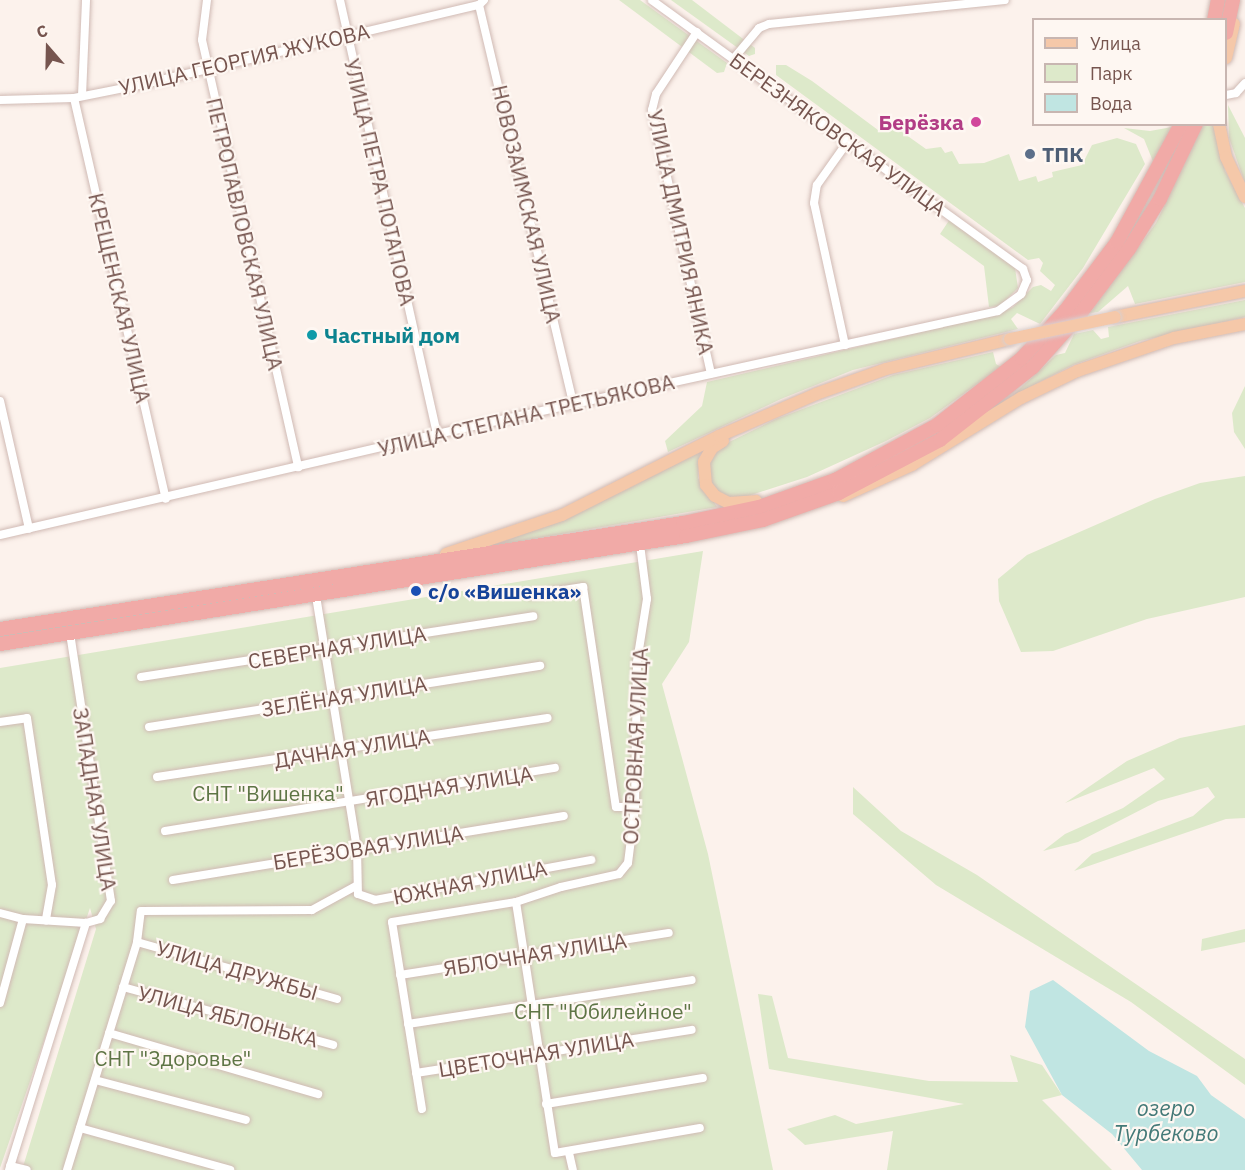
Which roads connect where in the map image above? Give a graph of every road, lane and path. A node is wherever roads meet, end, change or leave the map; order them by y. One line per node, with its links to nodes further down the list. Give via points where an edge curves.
1 (86, 0): 19 (street, КРЕЩЕНСКАЯ УЛИЦА)
2 (207, 0): 16 (street, ПЕТРОПАВЛОВСКАЯ УЛИЦА, via 202,40)
3 (340, 0): 13 (street, УЛИЦА ПЕТРА ПОТАПОВА)
4 (652, 0): 12 (street, БЕРЕЗНЯКОВСКАЯ УЛИЦА)
5 (1005, 0): 15 (street, via 770,24 751,36)
6 (1218, 0): 10 (highway)
7 (1233, 0): 11 (highway)
8 (1239, 0): 14 (main road)
9 (482, 3): 13 (street, УЛИЦА ГЕОРГИЯ ЖУКОВА); 33 (street, НОВОЗАИМСКАЯ УЛИЦА)
10 (1214, 18)
11 (1227, 28)
12 (697, 32): 15 (street, БЕРЕЗНЯКОВСКАЯ УЛИЦА); 30 (street, УЛИЦА ДМИТРИЯ ЯНИКА, via 656,94 652,110)
13 (347, 35): 16 (street, УЛИЦА ГЕОРГИЯ ЖУКОВА); 35 (street, УЛИЦА ПЕТРА ПОТАПОВА)
14 (1227, 54)
15 (734, 58): 24 (street, БЕРЕЗНЯКОВСКАЯ УЛИЦА)
16 (208, 69): 19 (street, УЛИЦА ГЕОРГИЯ ЖУКОВА); 36 (street, ПЕТРОПАВЛОВСКАЯ УЛИЦА)
17 (1245, 83): 18 (street, via 1236,93)
18 (1227, 95)
19 (78, 97): 20 (street, УЛИЦА ГЕОРГИЯ ЖУКОВА); 37 (street, КРЕЩЕНСКАЯ УЛИЦА)
20 (0, 100)
21 (1180, 126): 34 (highway, via 1131,221 1065,311 999,379)
22 (1195, 126): 38 (highway, via 1160,199 1129,249 1077,318 1033,367 984,409 926,449 848,490)
23 (1219, 126): 25 (main road, via 1226,157)
24 (849, 140): 26 (street, БЕРЕЗНЯКОВСКАЯ УЛИЦА); 29 (street, via 817,185 814,203)
25 (1245, 198)
26 (1023, 269): 29 (street, УЛИЦА СТЕПАНА ТРЕТЬЯКОВА, via 1025,286 1003,309)
27 (1245, 291): 32 (main road, bridge, via 1115,316 886,369)
28 (1245, 324): 38 (main road, via 1174,338 1077,371 1021,398 891,476)
29 (845, 345): 30 (street, УЛИЦА СТЕПАНА ТРЕТЬЯКОВА)
30 (711, 374): 33 (street, УЛИЦА СТЕПАНА ТРЕТЬЯКОВА)
31 (0, 401): 39 (street)
32 (798, 401): 34 (main road, via 712,448 703,473 715,496 741,504 787,492); 42 (main road, via 719,436 578,508 499,539 448,554)
33 (573, 403): 35 (street, УЛИЦА СТЕПАНА ТРЕТЬЯКОВА)
34 (937, 425): 42 (highway, via 835,480 738,513)
35 (437, 434): 36 (street, УЛИЦА СТЕПАНА ТРЕТЬЯКОВА)
36 (297, 467): 37 (street, УЛИЦА СТЕПАНА ТРЕТЬЯКОВА)
37 (166, 499): 39 (street, УЛИЦА СТЕПАНА ТРЕТЬЯКОВА)
38 (793, 511): 41 (highway, via 742,526)
39 (29, 529): 40 (street, УЛИЦА СТЕПАНА ТРЕТЬЯКОВА)
40 (0, 535)
41 (640, 544): 44 (highway); 61 (street, ОСТРОВНАЯ УЛИЦА, via 646,599 637,662)
42 (277, 588): 46 (highway)
43 (531, 595): 61 (street, via 583,587 616,807)
44 (316, 596): 47 (highway); 50 (street)
45 (533, 616): 50 (street, СЕВЕРНАЯ УЛИЦА)
46 (6, 628): 48 (highway)
47 (70, 633): 48 (highway); 72 (street, ЗАПАДНАЯ УЛИЦА, via 111,901 100,919)
48 (14, 642): 49 (highway)
49 (0, 644)
50 (325, 649): 52 (street, СЕВЕРНАЯ УЛИЦА); 53 (street)
51 (540, 666): 53 (street, ЗЕЛЁНАЯ УЛИЦА)
52 (141, 677)
53 (333, 698): 56 (street, ЗЕЛЁНАЯ УЛИЦА); 57 (street)
54 (548, 718): 57 (street, ДАЧНАЯ УЛИЦА)
55 (0, 722): 71 (street, via 27,718 52,885)
56 (149, 727)
57 (341, 750): 59 (street, ДАЧНАЯ УЛИЦА); 60 (street)
58 (555, 768): 60 (street, ЯГОДНАЯ УЛИЦА)
59 (157, 777)
60 (349, 802): 63 (street, ЯГОДНАЯ УЛИЦА); 64 (street)
61 (635, 807): 68 (street, ОСТРОВНАЯ УЛИЦА, via 628,863 619,874)
62 (564, 816): 64 (street, БЕРЁЗОВАЯ УЛИЦА)
63 (165, 831)
64 (357, 848): 66 (street, БЕРЁЗОВАЯ УЛИЦА); 67 (street)
65 (591, 860): 67 (street, ЮЖНАЯ УЛИЦА, via 375,900 358,894)
66 (173, 880)
67 (356, 886): 74 (street, via 312,910 141,911)
68 (516, 902): 75 (street); 76 (street, ОСТРОВНАЯ УЛИЦА, via 392,922)
69 (0, 913): 70 (street)
70 (23, 919): 71 (street); 80 (street)
71 (46, 921): 72 (street)
72 (86, 923): 97 (street)
73 (669, 933): 75 (street, ЯБЛОЧНАЯ УЛИЦА)
74 (136, 942): 78 (street); 79 (street, УЛИЦА ДРУЖБЫ)
75 (524, 956): 76 (street, ЯБЛОЧНАЯ УЛИЦА); 81 (street)
76 (400, 975): 82 (street)
77 (692, 980): 81 (street)
78 (123, 987): 84 (street); 85 (street, УЛИЦА ЯБЛОНЬКА)
79 (337, 999)
80 (0, 1003)
81 (531, 1004): 82 (street); 86 (street)
82 (408, 1024): 87 (street)
83 (692, 1030): 86 (street, ЦВЕТОЧНАЯ УЛИЦА)
84 (109, 1033): 89 (street); 90 (street)
85 (333, 1044)
86 (538, 1053): 87 (street, ЦВЕТОЧНАЯ УЛИЦА); 91 (street)
87 (416, 1073): 92 (street)
88 (703, 1078): 91 (street)
89 (94, 1080): 93 (street); 94 (street)
90 (318, 1094)
91 (546, 1104): 96 (street, via 555,1153)
92 (422, 1110)
93 (246, 1120)
94 (80, 1128): 99 (street); 100 (street)
95 (700, 1128): 96 (street)
96 (569, 1153): 101 (street)
97 (10, 1168): 98 (street)
98 (27, 1170)
99 (68, 1170)
100 (230, 1170)
101 (573, 1170)

